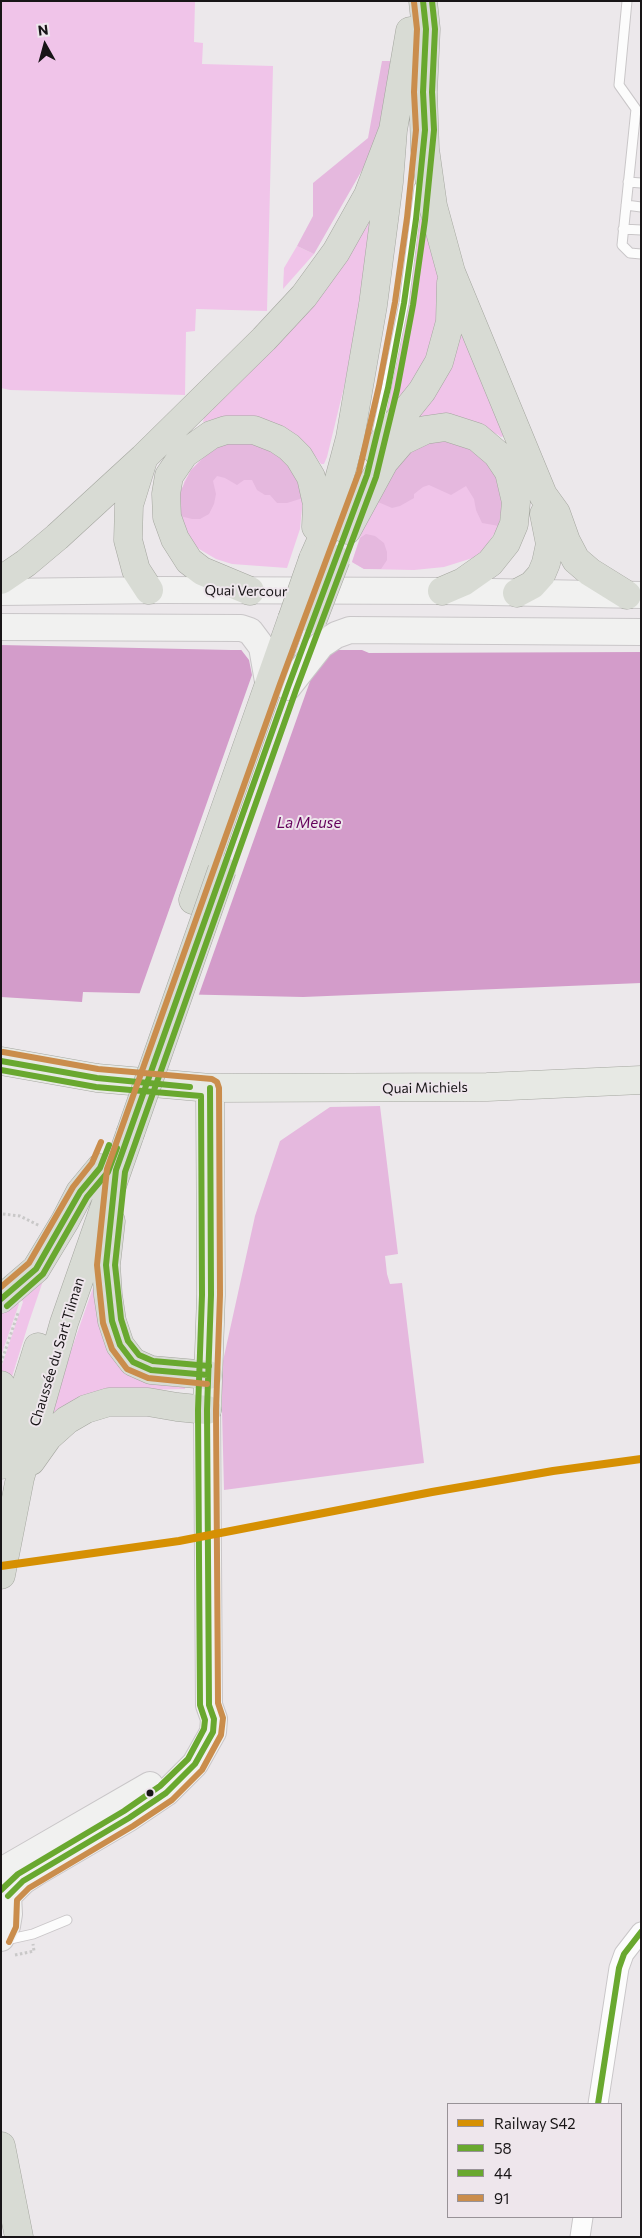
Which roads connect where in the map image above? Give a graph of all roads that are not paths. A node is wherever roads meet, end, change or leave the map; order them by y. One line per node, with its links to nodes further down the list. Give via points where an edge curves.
1 (445, 1): 3 (highway, via 434,13)
2 (627, 1): 4 (lane, via 619,85)
3 (417, 11): 5 (highway); 6 (highway)
4 (638, 110): 7 (lane)
5 (393, 130): 17 (highway, via 368,195 336,252 304,296); 21 (highway, via 373,305 350,438 325,532)
6 (424, 130): 16 (highway, via 433,206); 18 (lane, via 404,303)
7 (631, 156): 8 (lane); 9 (lane)
8 (641, 158)
9 (628, 182): 10 (lane); 11 (lane)
10 (641, 183)
11 (626, 205): 12 (lane); 13 (lane)
12 (641, 207)
13 (623, 229): 14 (lane); 15 (lane, via 622,246 630,253)
14 (641, 230)
15 (641, 254)
16 (451, 272): 18 (highway, via 450,322 439,362 383,442); 19 (highway)
17 (143, 458): 22 (highway, via 57,538); 23 (highway, via 133,486 127,521 136,570)
18 (367, 475): 20 (highway)
19 (543, 494): 27 (highway, via 549,554 541,575 532,585); 28 (highway, via 556,513 576,560 590,572)
20 (347, 530): 21 (highway); 25 (highway, via 384,462 402,441 425,430 446,428 477,437 497,454 509,472 516,502 514,524 504,548 490,563 463,582)
21 (324, 559): 24 (highway, via 316,492 307,467 289,446 254,430 226,430 211,435 184,454 169,476 167,517 175,539 202,571); 31 (highway, Chaussée du Sart Tilman, bridge)
22 (1, 580)
23 (149, 590): 24 (main road, Quai Vercour); 26 (main road, Quai Vercour)
24 (250, 591): 25 (main road, Quai Vercour)
25 (442, 591): 27 (main road, Quai Vercour)
26 (1, 592)
27 (516, 593): 28 (main road, Quai Vercour)
28 (634, 595)
29 (1, 628): 31 (main road, via 241,628 250,631 262,647)
30 (641, 632): 31 (main road, via 350,630 321,645)
31 (278, 687): 35 (highway, Chaussée du Sart Tilman, bridge)
32 (1, 1061): 34 (main road, Quai Michiels, via 97,1078)
33 (641, 1080): 34 (main road, Quai Michiels, via 487,1087)
34 (210, 1088): 37 (main road)
35 (108, 1169): 36 (highway, via 80,1192 36,1269); 37 (highway, via 106,1264 112,1321 120,1346 133,1362 151,1370); 40 (highway, Chaussée du Sart Tilman, via 68,1311); 40 (highway, Chaussée du Sart Tilman, via 40,1342 13,1430)
36 (11, 1302)
37 (208, 1375): 39 (main road)
38 (1, 1385): 40 (highway)
39 (207, 1410): 40 (highway, via 148,1402 109,1402 86,1409 67,1420 48,1437 32,1460); 42 (main road)
40 (8, 1466): 41 (highway, Chaussée du Sart Tilman, via 12,1515)
41 (1, 1575)
42 (209, 1705): 43 (main road, via 187,1748 160,1778); 44 (main road, via 214,1719 213,1732 183,1778 129,1818)
43 (1, 1871)
44 (4, 1889): 47 (main road, via 7,1926)
45 (67, 1920): 47 (lane, via 33,1934)
46 (641, 1932): 48 (street, via 624,1954 619,1968)
47 (1, 1940)
48 (598, 2103)
49 (1, 2146): 51 (highway)
50 (583, 2218): 52 (street)
51 (19, 2237)
52 (580, 2237)

